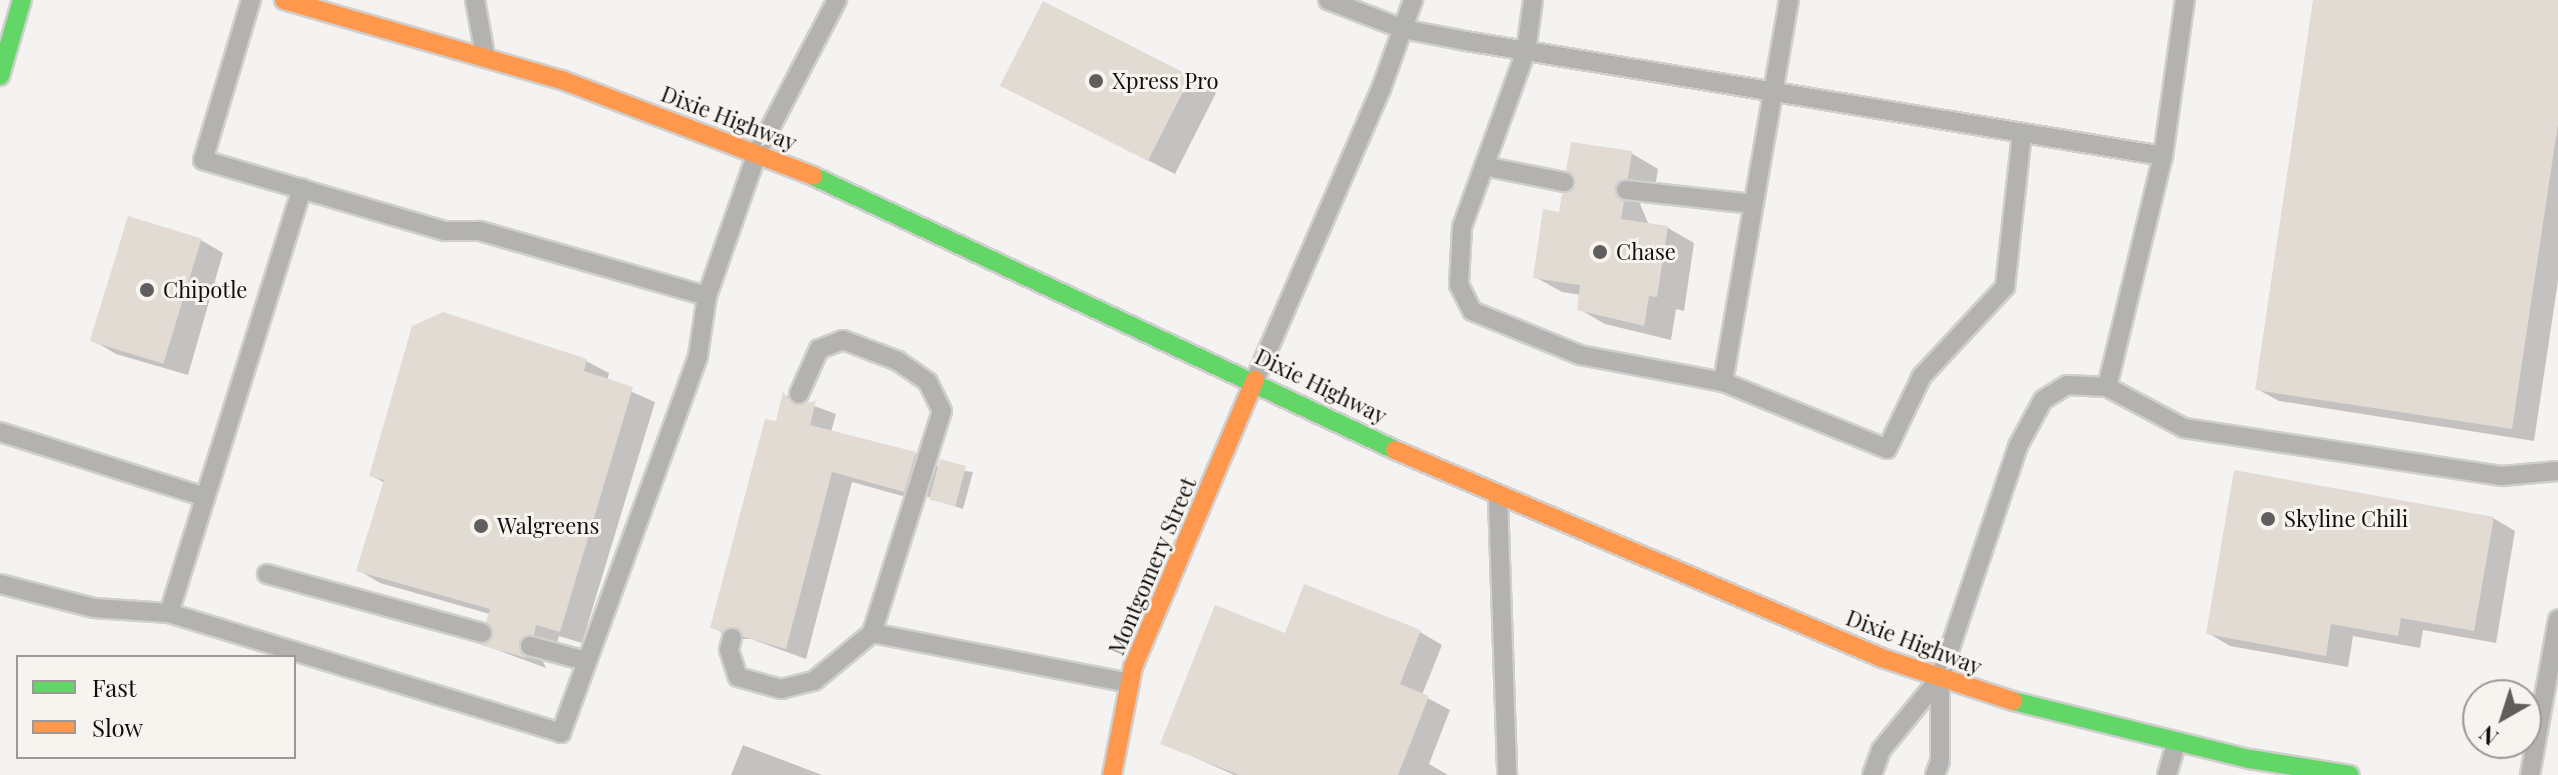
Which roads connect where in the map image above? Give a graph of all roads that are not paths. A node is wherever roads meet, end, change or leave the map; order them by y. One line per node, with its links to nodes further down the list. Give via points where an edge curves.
1 (22, 0): 14 (main road)
2 (251, 0): 21 (lane, via 203,160)
3 (284, 0): 13 (main road, Dixie Highway, via 366,16)
4 (475, 0): 13 (lane)
5 (837, 0): 17 (lane)
6 (1328, 0): 11 (lane)
7 (1413, 0): 11 (lane)
8 (1533, 0): 12 (lane)
9 (1789, 0): 15 (lane)
10 (2185, 0): 18 (lane)
11 (1403, 29): 12 (lane); 25 (lane)
12 (1526, 51): 15 (lane); 19 (lane)
13 (486, 58): 17 (main road, Dixie Highway, via 562,80)
14 (0, 76)
15 (1773, 92): 16 (lane); 23 (lane)
16 (2022, 133): 18 (lane); 26 (lane, via 2005,287 1922,376 1887,449)
17 (757, 153): 24 (lane); 25 (main road, Dixie Highway)
18 (2163, 156): 27 (lane)
19 (1484, 166): 20 (lane); 26 (lane, via 1462,227 1459,285 1472,311 1580,355)
20 (1564, 182)
21 (302, 188): 24 (lane, via 445,231 480,231); 32 (lane)
22 (1626, 190): 23 (lane)
23 (1753, 204): 26 (lane)
24 (707, 296): 41 (lane, via 698,356)
25 (1255, 380): 31 (main road, Dixie Highway); 43 (main road, Montgomery Street, via 1165,586)
26 (1723, 382)
27 (2107, 387): 30 (lane, via 2184,428 2502,476); 42 (lane, via 2067,385 2043,400 2018,446)
28 (799, 394): 38 (lane, via 819,349 843,340 928,382 942,411)
29 (0, 432): 32 (lane)
30 (2558, 471)
31 (1498, 495): 42 (main road, Dixie Highway); 46 (lane)
32 (205, 497): 35 (lane)
33 (267, 574): 37 (lane)
34 (0, 584): 35 (lane, via 94,608)
35 (169, 613): 41 (lane, via 561,733)
36 (2558, 619): 51 (lane)
37 (482, 633)
38 (872, 633): 39 (lane, via 814,681 781,689 738,677 729,650); 43 (lane)
39 (732, 638)
40 (530, 646): 41 (lane)
41 (586, 661)
42 (1940, 678): 44 (main road, Dixie Highway, via 2000,700); 47 (lane, via 1881,750); 48 (lane, via 1940,761)
43 (1130, 683): 45 (main road, Montgomery Street)
44 (2176, 743): 49 (lane); 50 (main road, Dixie Highway)
45 (1112, 775)
46 (1507, 775)
47 (1872, 775)
48 (1935, 775)
49 (2167, 775)
50 (2350, 775)
51 (2530, 775)

